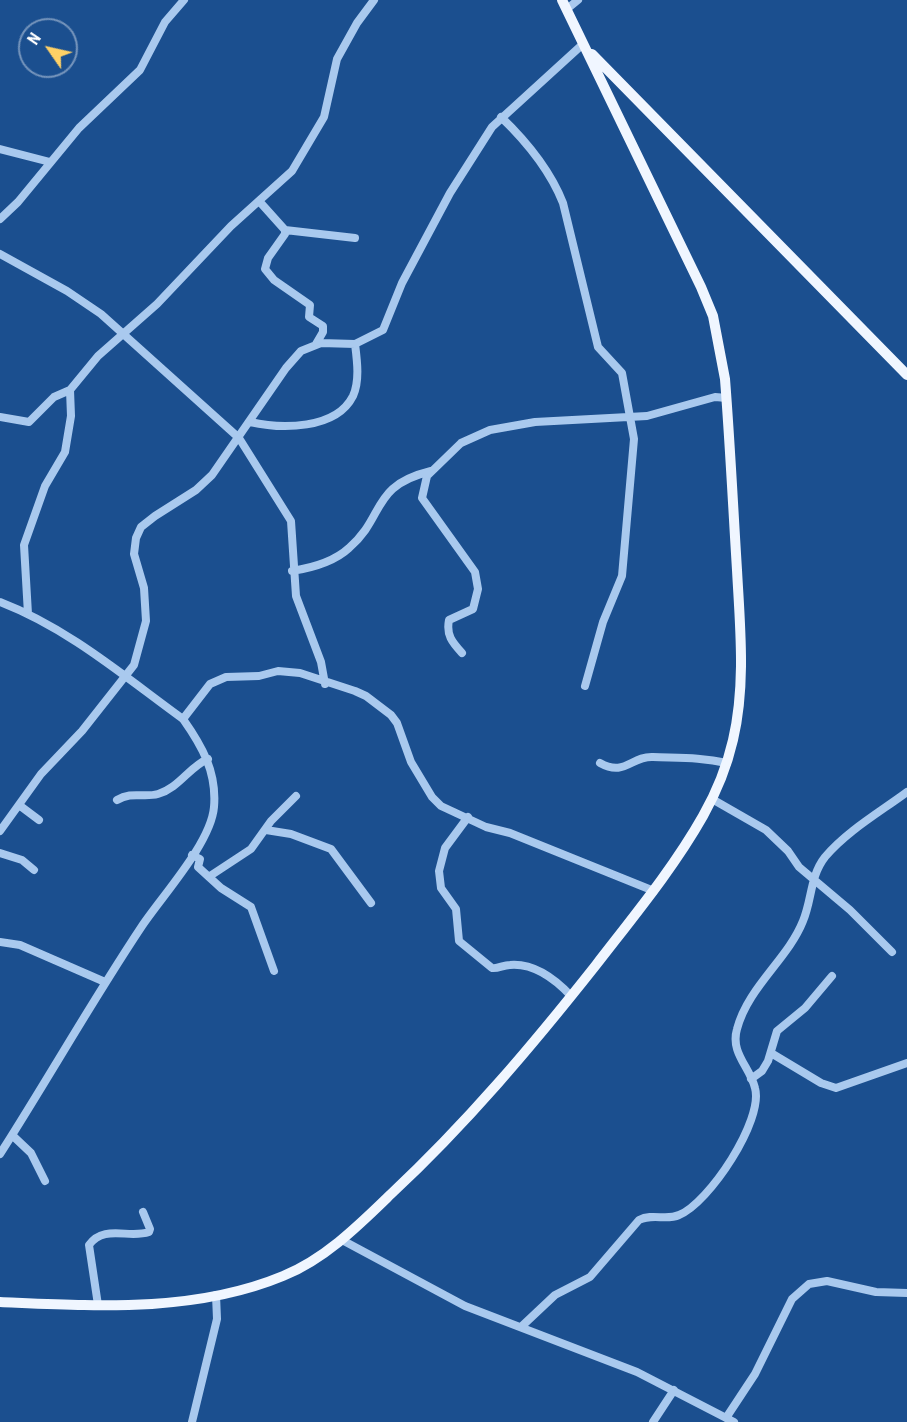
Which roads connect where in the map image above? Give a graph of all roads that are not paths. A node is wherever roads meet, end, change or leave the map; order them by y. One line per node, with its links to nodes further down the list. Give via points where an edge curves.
1 (184, 0): 8 (street, via 165,22 140,70 79,128)
2 (374, 0): 9 (street, via 337,59 328,106 301,160)
3 (578, 0): 4 (street)
4 (565, 5): 5 (main road)
5 (584, 46): 6 (street); 17 (main road); 19 (main road, via 713,316)
6 (501, 117): 16 (street, via 450,193 402,283 386,326 380,333); 21 (street, via 529,146 563,203 598,347 622,373)
7 (0, 149): 8 (street)
8 (50, 162): 10 (street)
9 (259, 201): 11 (street); 14 (street)
10 (1, 217)
11 (285, 230): 12 (street); 15 (street, via 265,269 310,305 309,317 323,326)
12 (355, 238)
13 (0, 254): 14 (street, via 67,291)
14 (124, 334): 18 (street, via 94,360); 23 (street)
15 (316, 344): 16 (street); 22 (street, via 290,362)
16 (355, 344): 22 (street, via 354,394 344,408 315,423 267,426)
17 (907, 375)
18 (70, 390): 20 (street, via 54,397 29,422); 27 (street, via 71,416 65,452 45,486 24,545)
19 (727, 398): 21 (street, via 715,397 660,414); 35 (main road, via 741,639 736,726)
20 (0, 417)
21 (631, 417): 24 (street, via 535,422 490,430 461,443); 31 (street, via 634,451 625,556)
22 (250, 422): 23 (street)
23 (239, 438): 25 (street, via 291,521); 29 (street, via 206,481 154,516 139,532 134,554 144,588 146,621 134,664)
24 (433, 470): 25 (street, via 409,476 393,487 347,550); 28 (street, via 426,476 422,498 478,580 473,609 449,620 451,641)
25 (292, 571): 30 (street, via 296,596 321,662)
26 (0, 602): 27 (street)
27 (28, 614): 29 (street)
28 (462, 653)
29 (123, 676): 32 (street); 40 (street)
30 (325, 684): 32 (street, via 300,673 278,671 226,677 210,684); 41 (street, via 366,696 391,715 411,762 432,797 453,813)
31 (585, 686)
32 (183, 720): 33 (street)
33 (208, 759): 39 (street, via 198,762 189,774 158,794 131,793); 46 (street, via 214,806)
34 (600, 763): 35 (street, via 614,769 652,757 699,756)
35 (727, 763): 38 (main road)
36 (907, 792): 49 (street, via 825,857)
37 (296, 796): 43 (street)
38 (712, 799): 49 (street, via 759,824); 50 (main road)
39 (117, 800)
40 (19, 805): 42 (street); 44 (street)
41 (468, 817): 50 (street); 57 (street, via 445,848 439,871 441,888 456,909 459,941 492,968 511,965 535,970 555,980)
42 (39, 820)
43 (266, 830): 48 (street, via 251,849); 51 (street, via 291,834 331,849)
44 (0, 831)
45 (0, 853): 47 (street, via 22,860)
46 (192, 855): 48 (street, via 200,859 198,867); 56 (street)
47 (34, 870)
48 (210, 876): 54 (street, via 251,907)
49 (813, 881): 53 (street, via 850,910); 60 (street, via 803,922 743,1012 736,1031 739,1056)
50 (654, 891): 57 (main road)
51 (371, 903)
52 (0, 942): 56 (street, via 20,945)
53 (892, 952)
54 (274, 971)
55 (832, 976): 58 (street, via 805,1008 777,1031)
56 (105, 982): 61 (street)
57 (571, 996): 65 (main road, via 471,1115)
58 (771, 1053): 59 (street, via 836,1088); 60 (street, via 762,1071)
59 (907, 1063)
60 (751, 1079): 70 (street, via 756,1091 746,1131 703,1199 680,1215 639,1220 595,1272 555,1295)
61 (12, 1135): 62 (street); 63 (street, via 31,1153)
62 (0, 1154)
63 (45, 1181)
64 (143, 1212): 69 (street, via 149,1232 111,1232 93,1239 89,1245)
65 (342, 1240): 67 (main road, via 285,1276); 70 (street, via 447,1297)
66 (907, 1293): 72 (street, via 876,1292 827,1281 809,1284 792,1299)
67 (216, 1295): 69 (main road, via 159,1304); 73 (street, via 217,1319)
68 (0, 1302): 69 (main road)
69 (98, 1305)
70 (521, 1327): 71 (street)
71 (674, 1389): 72 (street); 74 (street)
72 (730, 1420)
73 (192, 1422)
74 (653, 1422)

